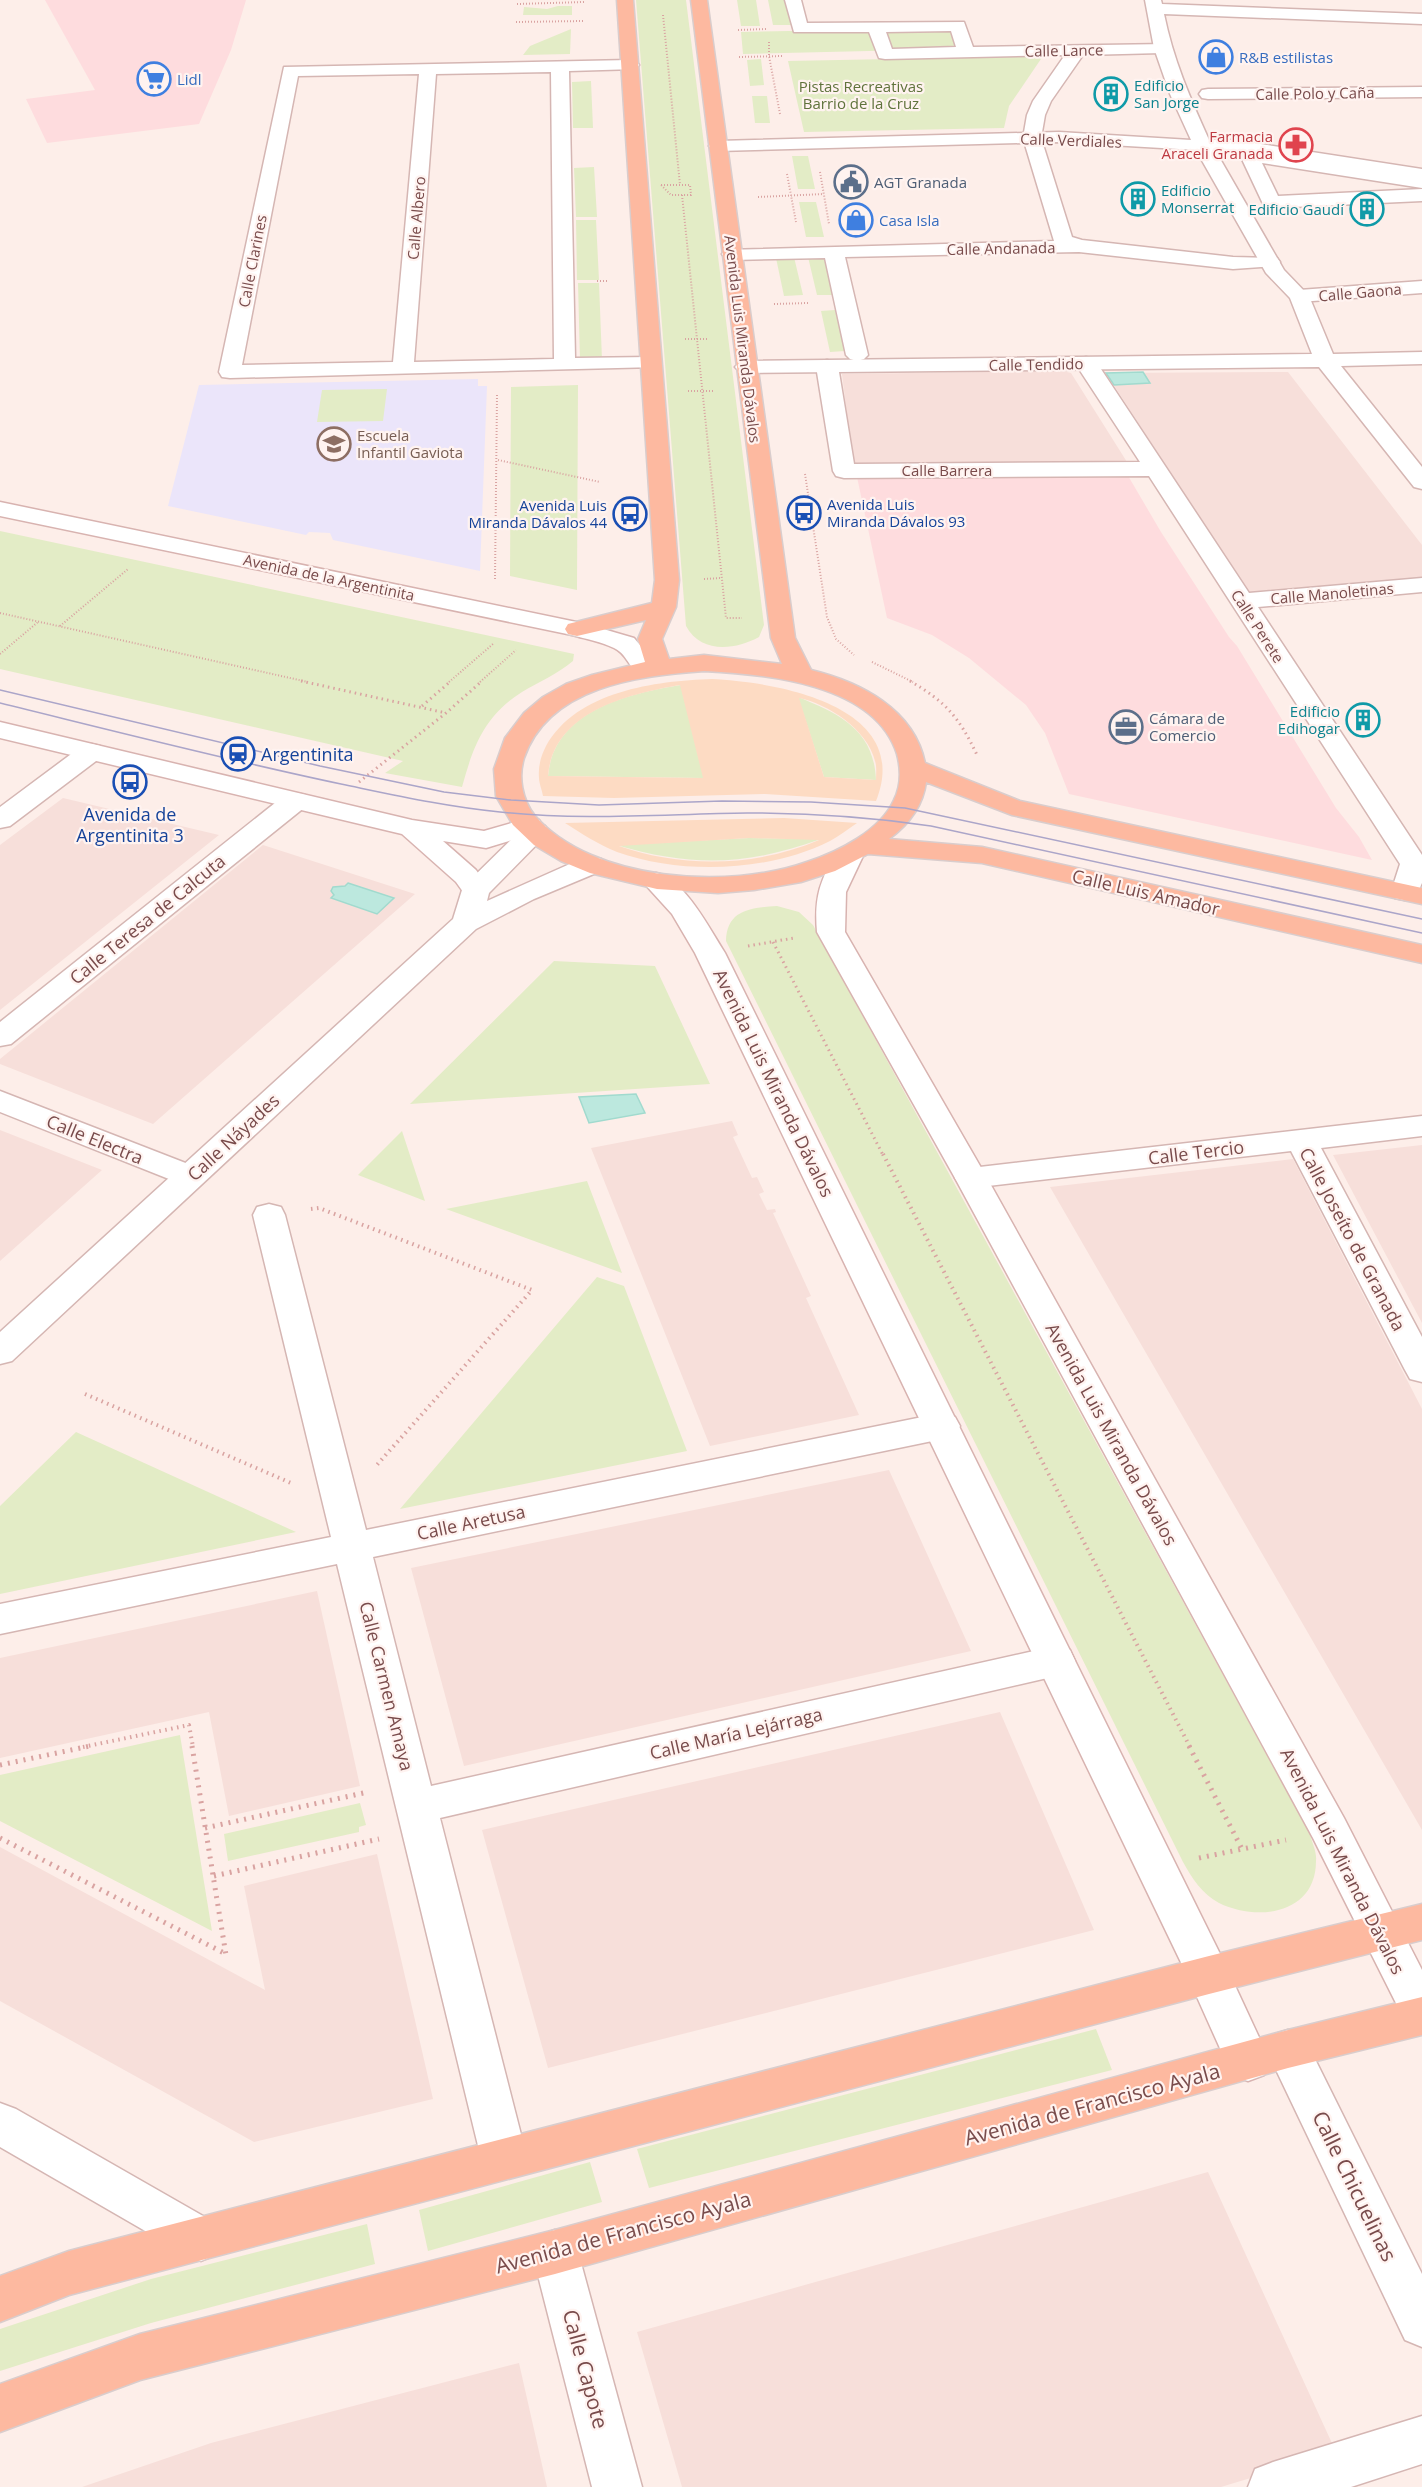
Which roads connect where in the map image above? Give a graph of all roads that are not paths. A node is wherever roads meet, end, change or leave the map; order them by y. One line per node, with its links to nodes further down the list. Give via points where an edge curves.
1 (625, 0): 11 (main road)
2 (699, 0): 17 (main road, Avenida Luis Miranda Dávalos)
3 (793, 0): 7 (street, via 800,28)
4 (1416, 0): 6 (street)
5 (1154, 5): 6 (street); 8 (street)
6 (1422, 17)
7 (876, 27): 10 (street, via 958,26); 10 (street, Calle Lance, via 885,54)
8 (1162, 48): 9 (street, Calle Lance); 18 (street)
9 (1074, 50): 10 (street, Calle Lance); 16 (street, via 1074,56 1042,101)
10 (966, 52)
11 (630, 65): 12 (street, Calle Clarines); 31 (main road)
12 (560, 66): 13 (street, Calle Clarines); 33 (street)
13 (429, 68): 36 (street, Calle Albero); 36 (street, Calle Clarines, via 290,71 230,372)
14 (1422, 92): 15 (street, Calle Polo y Caña)
15 (1208, 94)
16 (1032, 138): 17 (street, Calle Verdiales); 18 (street, Calle Verdiales); 22 (street, via 1064,240)
17 (718, 146): 24 (main road, Avenida Luis Miranda Dávalos)
18 (1203, 146): 19 (street, Calle Verdiales, via 1235,145); 25 (street)
19 (1422, 175)
20 (1422, 182): 21 (street, via 1249,155 1271,202)
21 (1422, 195)
22 (1079, 246): 23 (street, Calle Andanada); 25 (street, Calle Andanada, via 1233,262)
23 (834, 252): 24 (street, Calle Andanada); 28 (street)
24 (732, 254): 35 (main road, Avenida Luis Miranda Dávalos)
25 (1270, 262): 27 (street)
26 (1422, 287): 27 (street, Calle Gaona)
27 (1299, 296): 30 (street)
28 (857, 355)
29 (1422, 358): 30 (street, Calle Tendido)
30 (1325, 360): 32 (street, Calle Tendido); 38 (street)
31 (650, 363): 33 (street, Calle Clarines); 42 (main road, via 667,580)
32 (1086, 363): 34 (street, Calle Tendido); 37 (street, Calle Perete)
33 (566, 365): 36 (street, Calle Clarines)
34 (827, 366): 35 (street, Calle Tendido); 37 (street, Calle Barrera, via 844,471)
35 (746, 367): 45 (main road, Avenida Luis Miranda Dávalos, via 783,638)
36 (403, 368)
37 (1156, 468): 41 (street, Calle Perete)
38 (1422, 482)
39 (0, 509): 43 (street, Avenida de la Argentinita)
40 (1422, 585): 41 (street, Calle Manoletinas)
41 (1241, 602): 57 (street, Calle Perete, via 1414,864)
42 (664, 607): 43 (main road); 44 (main road, via 650,639)
43 (578, 629): 44 (street, Avenida de la Argentinita, via 625,643)
44 (653, 667): 45 (main road, via 751,665); 52 (main road, via 573,691 543,709 522,730 508,754 505,777 511,800)
45 (800, 674): 48 (main road, via 862,699 883,714 901,733)
46 (0, 730): 47 (street)
47 (91, 752): 49 (street); 50 (street)
48 (915, 768): 53 (main road, via 905,808); 57 (main road, via 1012,807)
49 (295, 801): 51 (street); 60 (street, Calle Teresa de Calcuta)
50 (0, 820)
51 (412, 828): 52 (street, via 486,840); 56 (street, via 466,876)
52 (532, 829): 54 (main road); 56 (street)
53 (858, 851): 55 (main road, via 792,876 753,882 708,885); 59 (main road, Calle Luis Amador, via 982,855); 65 (street, Avenida Luis Miranda Dávalos, via 834,881 828,902 831,932)
54 (591, 865): 55 (main road); 58 (street, Calle Náyades)
55 (656, 881): 69 (street, Avenida Luis Miranda Dávalos, via 683,909 710,952)
56 (476, 890): 58 (street)
57 (1413, 894)
58 (466, 922): 64 (street, Calle Náyades)
59 (1422, 954)
60 (0, 1037)
61 (0, 1101): 64 (street, Calle Electra)
62 (1422, 1126): 63 (street, Calle Tercio)
63 (1301, 1140): 65 (street, Calle Tercio); 68 (street, Calle Joseíto de Granada)
64 (190, 1176): 67 (street, Calle Náyades)
65 (971, 1178): 75 (street, Avenida Luis Miranda Dávalos, via 1330,1830)
66 (268, 1215): 70 (street, Calle Carmen Amaya)
67 (4, 1344)
68 (1422, 1370)
69 (942, 1426): 70 (street, Calle Aretusa); 72 (street, Avenida Luis Miranda Dávalos)
70 (352, 1547): 71 (street, Calle Aretusa); 73 (street, Calle Carmen Amaya)
71 (0, 1619)
72 (1056, 1661): 73 (street, Calle María Lejárraga); 76 (street, Avenida Luis Miranda Dávalos)
73 (417, 1806): 80 (street, Calle Carmen Amaya)
74 (1422, 1922): 75 (main road)
75 (1380, 1933): 76 (main road); 77 (street, Avenida Luis Miranda Dávalos)
76 (1209, 1975): 78 (street); 80 (main road)
77 (1422, 2014): 78 (main road, Avenida de Francisco Ayala)
78 (1268, 2055): 82 (main road, Avenida de Francisco Ayala); 84 (street, Calle Chicuelinas)
79 (0, 2123): 81 (street)
80 (504, 2158): 81 (main road)
81 (201, 2239): 83 (main road, via 69,2273)
82 (555, 2252): 85 (main road, Avenida de Francisco Ayala, via 140,2357); 87 (street, Calle Capote)
83 (0, 2299)
84 (1422, 2324)
85 (0, 2408)
86 (1422, 2440): 88 (street)
87 (617, 2487)
88 (1273, 2487)

